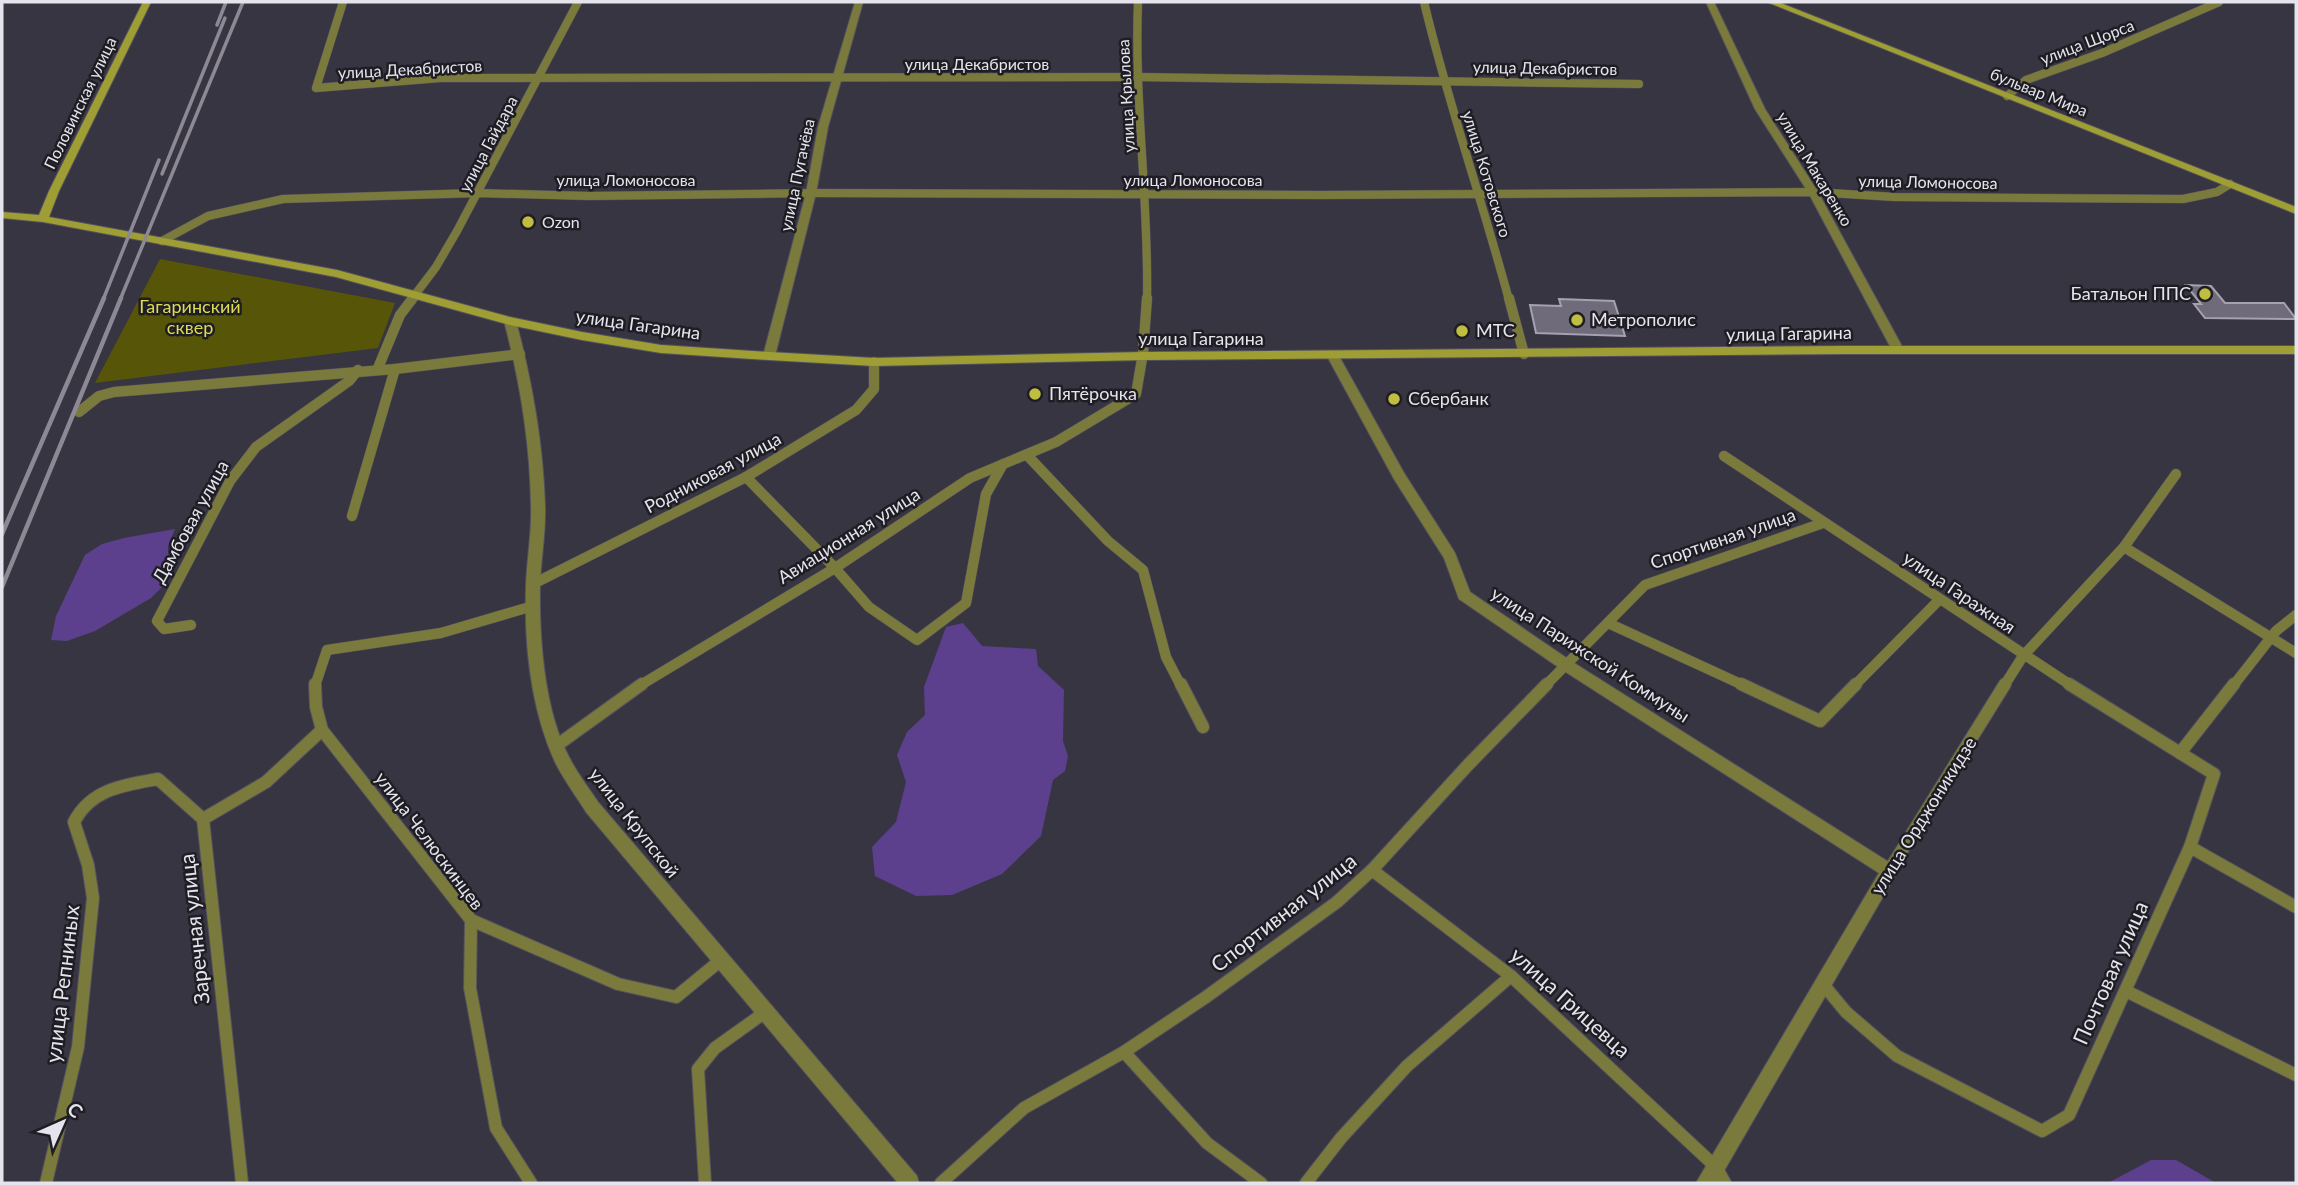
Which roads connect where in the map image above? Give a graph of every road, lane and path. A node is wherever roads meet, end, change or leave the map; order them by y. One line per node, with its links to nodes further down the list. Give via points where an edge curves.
1 (147, 2): 25 (main road, Половинская улица)
2 (342, 2): 12 (street, улица Декабристов, via 316,88 440,78)
3 (578, 2): 12 (street, улица Гайдара)
4 (859, 2): 13 (street, улица Пугачёва)
5 (1138, 2): 11 (street, улица Крылова)
6 (1424, 2): 14 (street, улица Котовского)
7 (1710, 2): 18 (street, улица Макаренко, via 1760,109)
8 (1771, 2): 16 (main road, бульвар Мира)
9 (2219, 2): 10 (street, улица Щорса)
10 (2205, 4): 16 (street, улица Щорса, via 2102,53 2025,80)
11 (1137, 77): 13 (street, улица Декабристов); 14 (street, улица Декабристов); 21 (street, улица Крылова)
12 (538, 78): 13 (street, улица Декабристов); 19 (street, улица Гайдара)
13 (837, 78): 20 (street, улица Пугачёва)
14 (1442, 79): 15 (street, улица Декабристов); 22 (street, улица Котовского)
15 (1639, 84)
16 (2007, 96): 17 (main road, бульвар Мира)
17 (2230, 184): 18 (street, улица Ломоносова, via 2217,192 2183,199); 23 (main road, бульвар Мира)
18 (1813, 192): 22 (street, улица Ломоносова); 29 (street, улица Макаренко)
19 (477, 193): 20 (street, улица Ломоносова); 26 (street, улица Ломоносова, via 283,199 208,216); 27 (street, улица Гайдара)
20 (811, 193): 21 (street, улица Ломоносова); 33 (street, улица Пугачёва)
21 (1146, 194): 22 (street, улица Ломоносова); 34 (street, улица Крылова, via 1149,288)
22 (1480, 194): 32 (street, улица Котовского)
23 (2296, 211)
24 (2, 215): 25 (main road, улица Гагарина)
25 (43, 219): 26 (main road, улица Гагарина)
26 (162, 242): 27 (main road, улица Гагарина, via 337,274)
27 (415, 295): 28 (main road, улица Гагарина); 37 (street, улица Гайдара, via 400,315)
28 (510, 321): 31 (street, улица Крупской); 33 (main road, улица Гагарина, via 661,349)
29 (1898, 350): 30 (main road, улица Гагарина); 32 (main road, улица Гагарина)
30 (2296, 350)
31 (520, 354): 38 (street); 50 (street, улица Крупской, via 538,507)
32 (1524, 354): 35 (main road, улица Гагарина)
33 (769, 356): 36 (main road, улица Гагарина)
34 (1144, 356): 35 (main road, улица Гагарина); 36 (main road, улица Гагарина); 41 (street, Авиационная улица, via 1136,394 1084,428)
35 (1333, 356): 59 (street, улица Парижской Коммуны, via 1450,558 1464,594)
36 (874, 362): 45 (street, Родниковая улица, via 874,389 864,403)
37 (378, 368): 38 (street); 39 (street)
38 (396, 369): 46 (street)
39 (358, 370): 40 (street, via 114,392 99,396); 55 (street, Дамбовая улица, via 256,447 230,481 157,621 164,629)
40 (79, 412)
41 (1027, 455): 43 (street, Авиационная улица); 60 (street, via 1108,541 1143,570 1167,657)
42 (1724, 456): 47 (street, улица Гаражная)
43 (1003, 464): 49 (street, Авиационная улица, via 970,478); 49 (street, via 986,494 966,603 916,640 869,607)
44 (2176, 474): 48 (street, улица Орджоникидзе)
45 (746, 477): 49 (street); 50 (street, Родниковая улица)
46 (352, 516)
47 (1824, 523): 51 (street, улица Гаражная); 54 (street, Спортивная улица, via 1645,584)
48 (2124, 547): 56 (street); 58 (street, улица Орджоникидзе)
49 (835, 568): 62 (street, Авиационная улица, via 629,692)
50 (533, 584): 52 (street, улица Крупской)
51 (1939, 600): 54 (street, via 1820,721); 58 (street, улица Гаражная)
52 (533, 606): 61 (street, улица Челюскинцев, via 441,633 327,650 313,680 315,711); 62 (street, улица Крупской, via 547,716)
53 (2296, 615): 56 (street)
54 (1608, 623): 59 (street, Спортивная улица)
55 (191, 625)
56 (2270, 639): 57 (street); 63 (street)
57 (2296, 653)
58 (2023, 656): 63 (street, улица Гаражная); 67 (street, улица Орджоникидзе)
59 (1566, 665): 66 (street, Спортивная улица); 67 (street, улица Парижской Коммуны)
60 (1203, 727)
61 (322, 730): 64 (street, via 266,782); 69 (street, улица Челюскинцев)
62 (556, 746): 70 (street, улица Крупской, via 592,807)
63 (2179, 753): 65 (street, Почтовая улица, via 2214,774)
64 (203, 819): 78 (street, улица Репниных, via 158,779 99,795 77,813 74,822 93,898 78,1047); 79 (street, Заречная улица)
65 (2190, 847): 68 (street); 73 (street, Почтовая улица)
66 (1372, 870): 71 (street, улица Грицевца); 75 (street, Спортивная улица, via 1337,902)
67 (1889, 871): 72 (street, улица Орджоникидзе)
68 (2296, 907)
69 (471, 920): 70 (street, via 618,984 676,997); 80 (street, улица Челюскинцев, via 470,988 496,1128)
70 (721, 960): 74 (street, улица Крупской)
71 (1511, 976): 77 (street, улица Грицевца); 85 (street, via 1407,1066)
72 (1822, 983): 73 (street, Почтовая улица, via 1846,1012 1897,1056 2042,1131 2069,1115); 77 (street, улица Орджоникидзе)
73 (2126, 990): 76 (street)
74 (764, 1013): 81 (street, via 715,1048 698,1069); 82 (street, улица Крупской)
75 (1124, 1052): 83 (street, Спортивная улица, via 1024,1108); 84 (street, via 1207,1143)
76 (2296, 1075)
77 (1716, 1167): 86 (street, улица Орджоникидзе); 87 (street, улица Грицевца)
78 (46, 1183)
79 (242, 1183)
80 (531, 1183)
81 (705, 1183)
82 (910, 1183)
83 (941, 1183)
84 (1261, 1183)
85 (1306, 1183)
86 (1706, 1183)
87 (1725, 1183)

